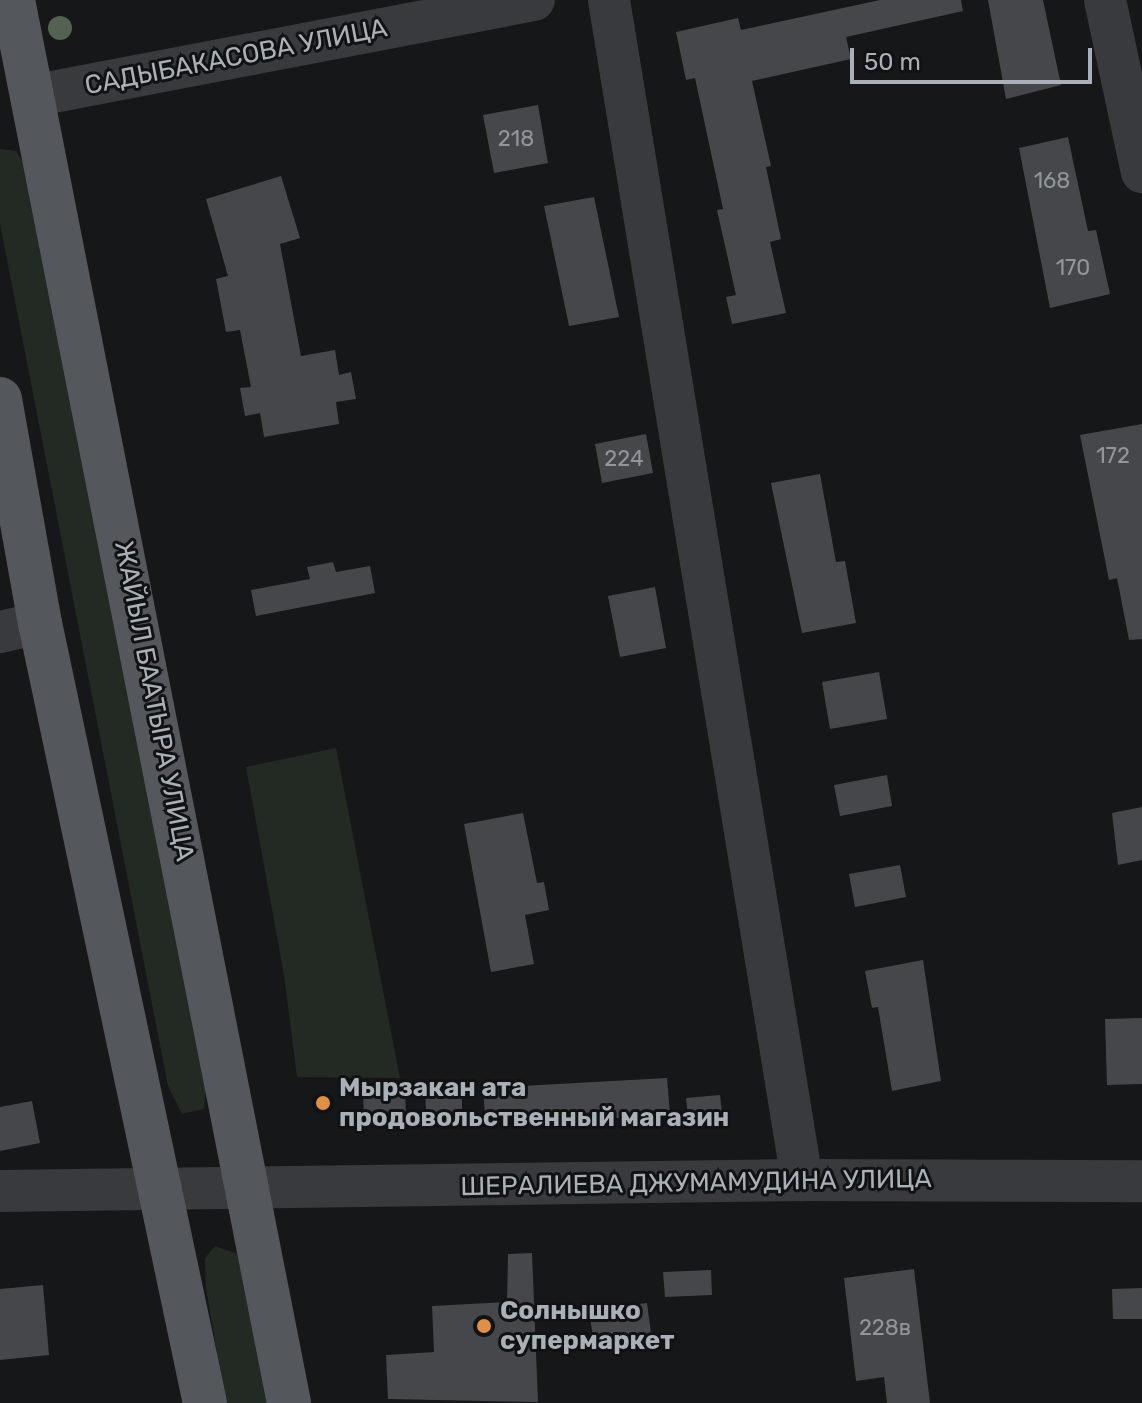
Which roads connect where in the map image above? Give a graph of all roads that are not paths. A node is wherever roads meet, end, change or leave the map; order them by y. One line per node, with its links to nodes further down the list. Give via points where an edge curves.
1 (13, 0): 5 (main road, ЖАЙЫЛ БААТЫРА УЛИЦА)
2 (534, 0): 5 (street, САДЫБАКАСОВА УЛИЦА)
3 (609, 0): 9 (street)
4 (1105, 0): 6 (street)
5 (16, 94): 12 (main road, ЖАЙЫЛ БААТЫРА УЛИЦА)
6 (1142, 172)
7 (0, 399): 8 (main road)
8 (20, 627): 11 (main road)
9 (802, 1180): 10 (street, ШЕРАЛИЕВА ДЖУМАМУДИНА УЛИЦА); 12 (street, ШЕРАЛИЕВА ДЖУМАМУДИНА УЛИЦА)
10 (1142, 1181)
11 (163, 1189): 12 (street, ШЕРАЛИЕВА ДЖУМАМУДИНА УЛИЦА); 13 (street, ШЕРАЛИЕВА ДЖУМАМУДИНА УЛИЦА); 14 (main road)
12 (251, 1189): 15 (main road, ЖАЙЫЛ БААТЫРА УЛИЦА)
13 (0, 1191)
14 (205, 1403)
15 (289, 1403)

